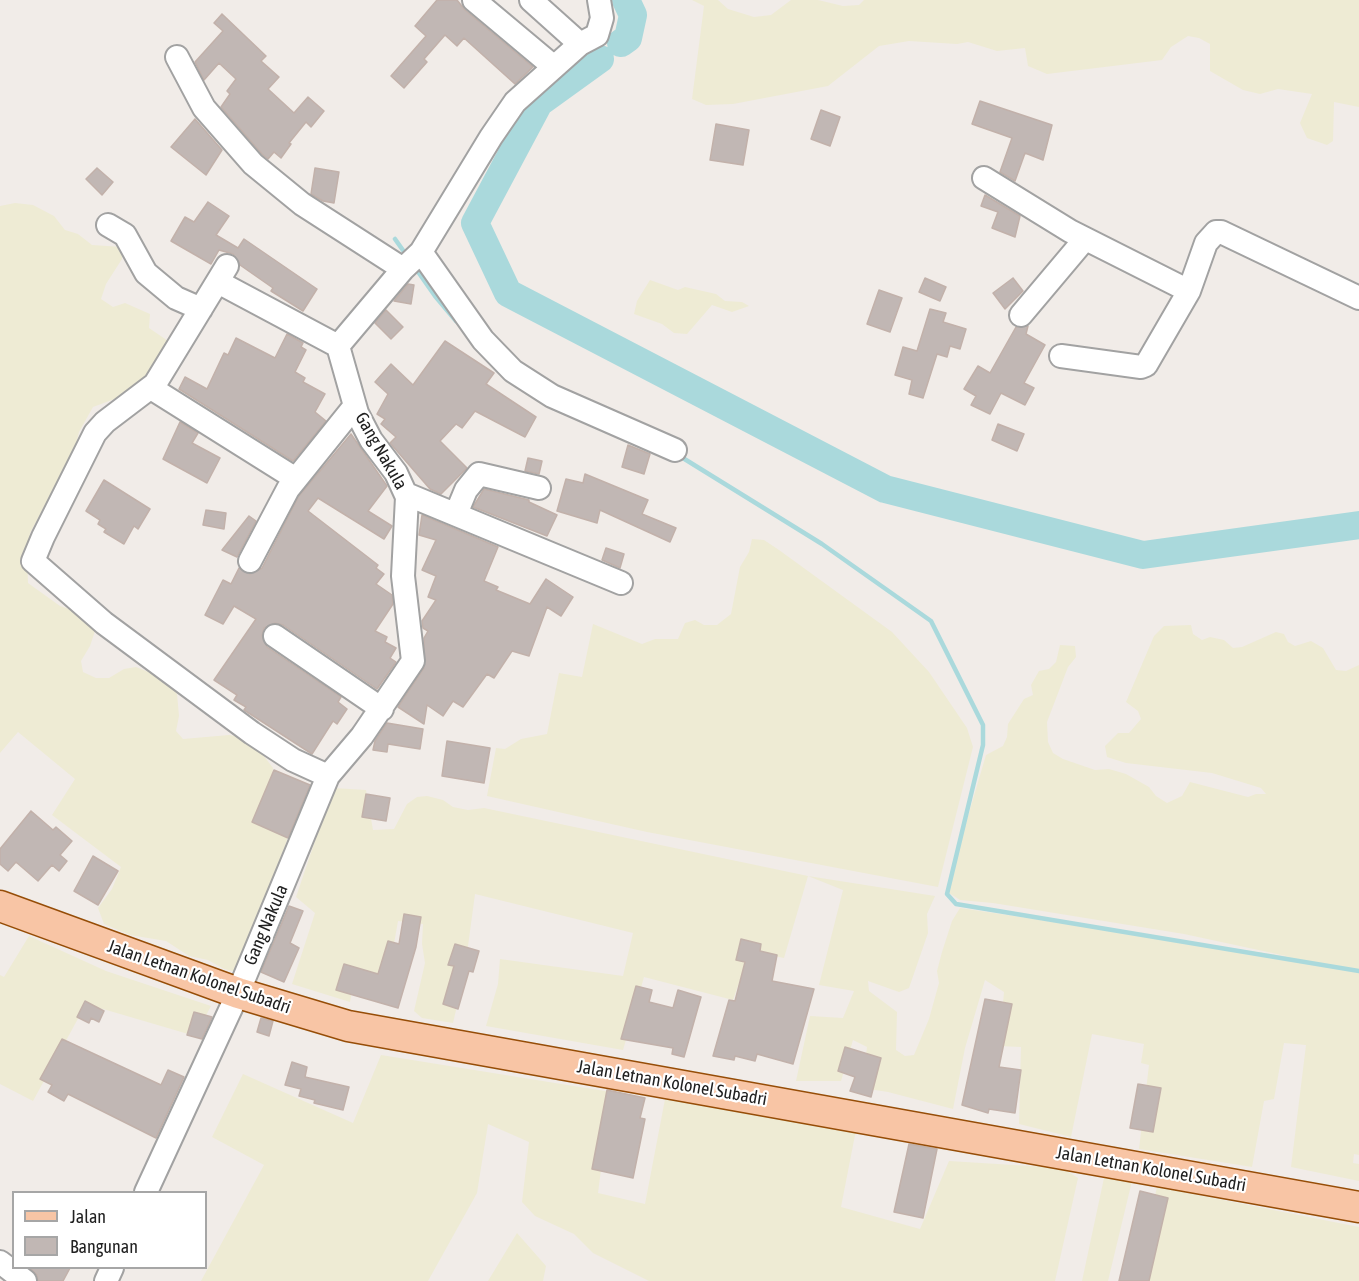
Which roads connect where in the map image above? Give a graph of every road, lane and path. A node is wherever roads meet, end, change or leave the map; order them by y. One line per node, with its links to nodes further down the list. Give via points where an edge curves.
1 (474, 0): 6 (street)
2 (531, 0): 4 (street)
3 (599, 0): 4 (street, via 602,18 597,34)
4 (580, 44): 6 (street)
5 (177, 57): 10 (street, via 204,108 253,164 302,204)
6 (554, 67): 10 (street, via 514,102)
7 (984, 178): 9 (street)
8 (108, 225): 13 (street, via 125,235 146,273 176,298)
9 (1084, 239): 11 (street); 14 (street)
10 (412, 260): 15 (street); 19 (street, via 513,371 552,396)
11 (1189, 291): 12 (street, via 1206,243 1221,232); 16 (street, via 1146,365)
12 (1359, 298)
13 (201, 309): 15 (street, via 222,274); 17 (street)
14 (1021, 315)
15 (338, 346): 18 (street, Gang Nakula)
16 (1061, 356)
17 (151, 388): 20 (street); 28 (street, via 95,433 33,561 104,623 252,733 293,760)
18 (354, 407): 20 (street); 22 (street, Gang Nakula)
19 (675, 450)
20 (296, 479): 24 (street)
21 (540, 488): 23 (street, via 479,474 466,490)
22 (406, 494): 23 (street); 27 (street, Gang Nakula, via 404,576 413,661)
23 (456, 514): 25 (street)
24 (250, 561)
25 (621, 583)
26 (275, 636): 27 (street)
27 (382, 709): 28 (street, Gang Nakula)
28 (328, 776): 30 (street, Gang Nakula)
29 (0, 906): 30 (main road, Jalan Letnan Kolonel Subadri)
30 (238, 993): 31 (street, Gang Nakula); 32 (main road, Jalan Letnan Kolonel Subadri, via 348,1026)
31 (146, 1191)
32 (1359, 1207)
33 (0, 1263): 34 (street)
34 (25, 1281)

